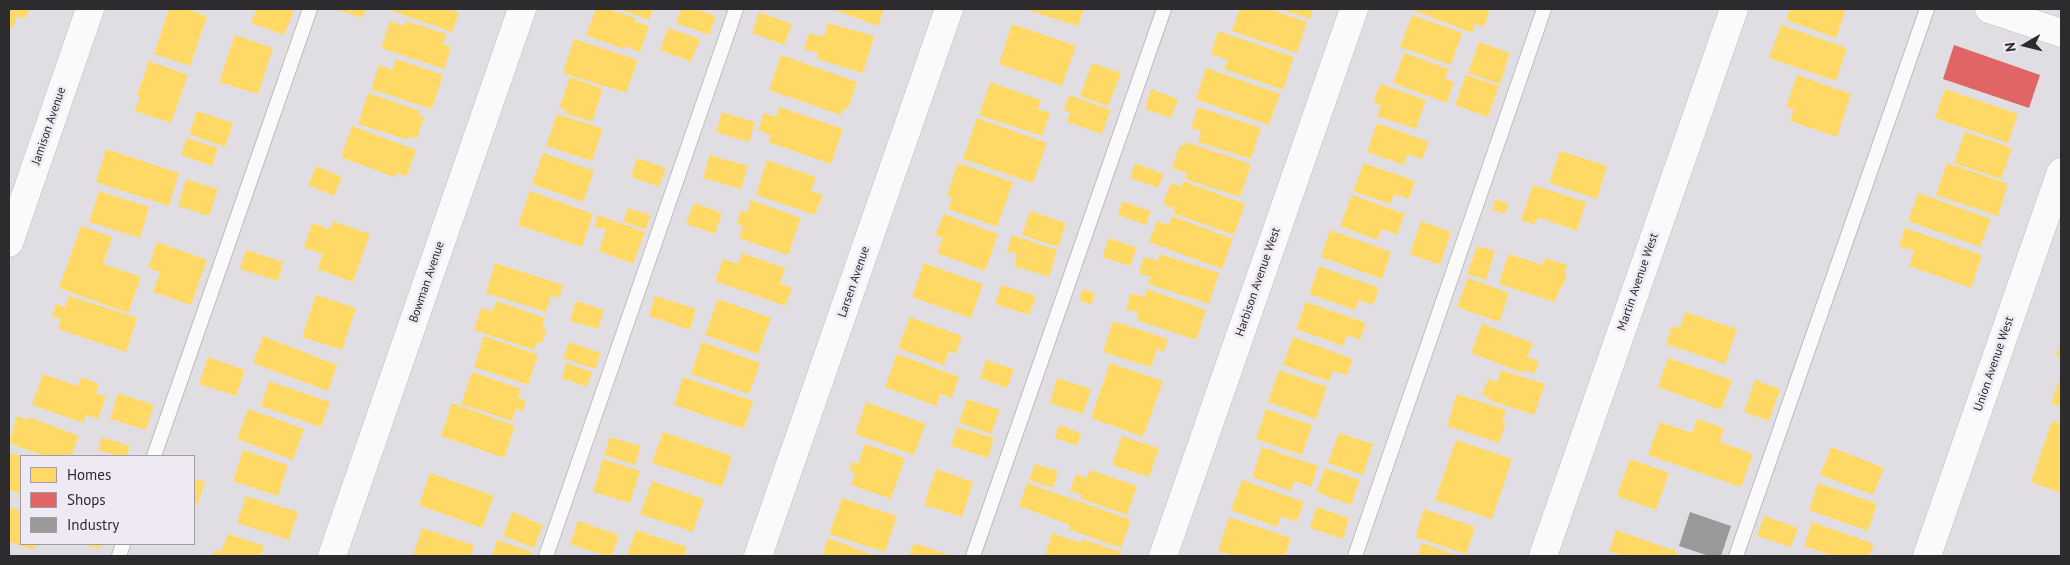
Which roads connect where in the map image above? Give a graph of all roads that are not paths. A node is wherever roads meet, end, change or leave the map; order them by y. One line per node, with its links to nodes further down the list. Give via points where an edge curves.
1 (90, 9): 14 (street, Jamison Avenue)
2 (310, 9): 15 (lane)
3 (522, 9): 16 (street, Bowman Avenue)
4 (736, 9): 17 (lane)
5 (949, 9): 18 (street, Larsen Avenue)
6 (1164, 9): 19 (lane)
7 (1354, 9): 20 (street, Harbison Avenue West)
8 (1544, 9): 21 (lane)
9 (1734, 9): 22 (street, Martin Avenue West)
10 (1927, 9): 23 (lane)
11 (1990, 9): 12 (street)
12 (2061, 32)
13 (2061, 172): 24 (street, Union Avenue West)
14 (9, 242)
15 (154, 455)
16 (332, 556)
17 (546, 556)
18 (758, 556)
19 (973, 556)
20 (1163, 556)
21 (1355, 556)
22 (1543, 556)
23 (1736, 556)
24 (1927, 556)

